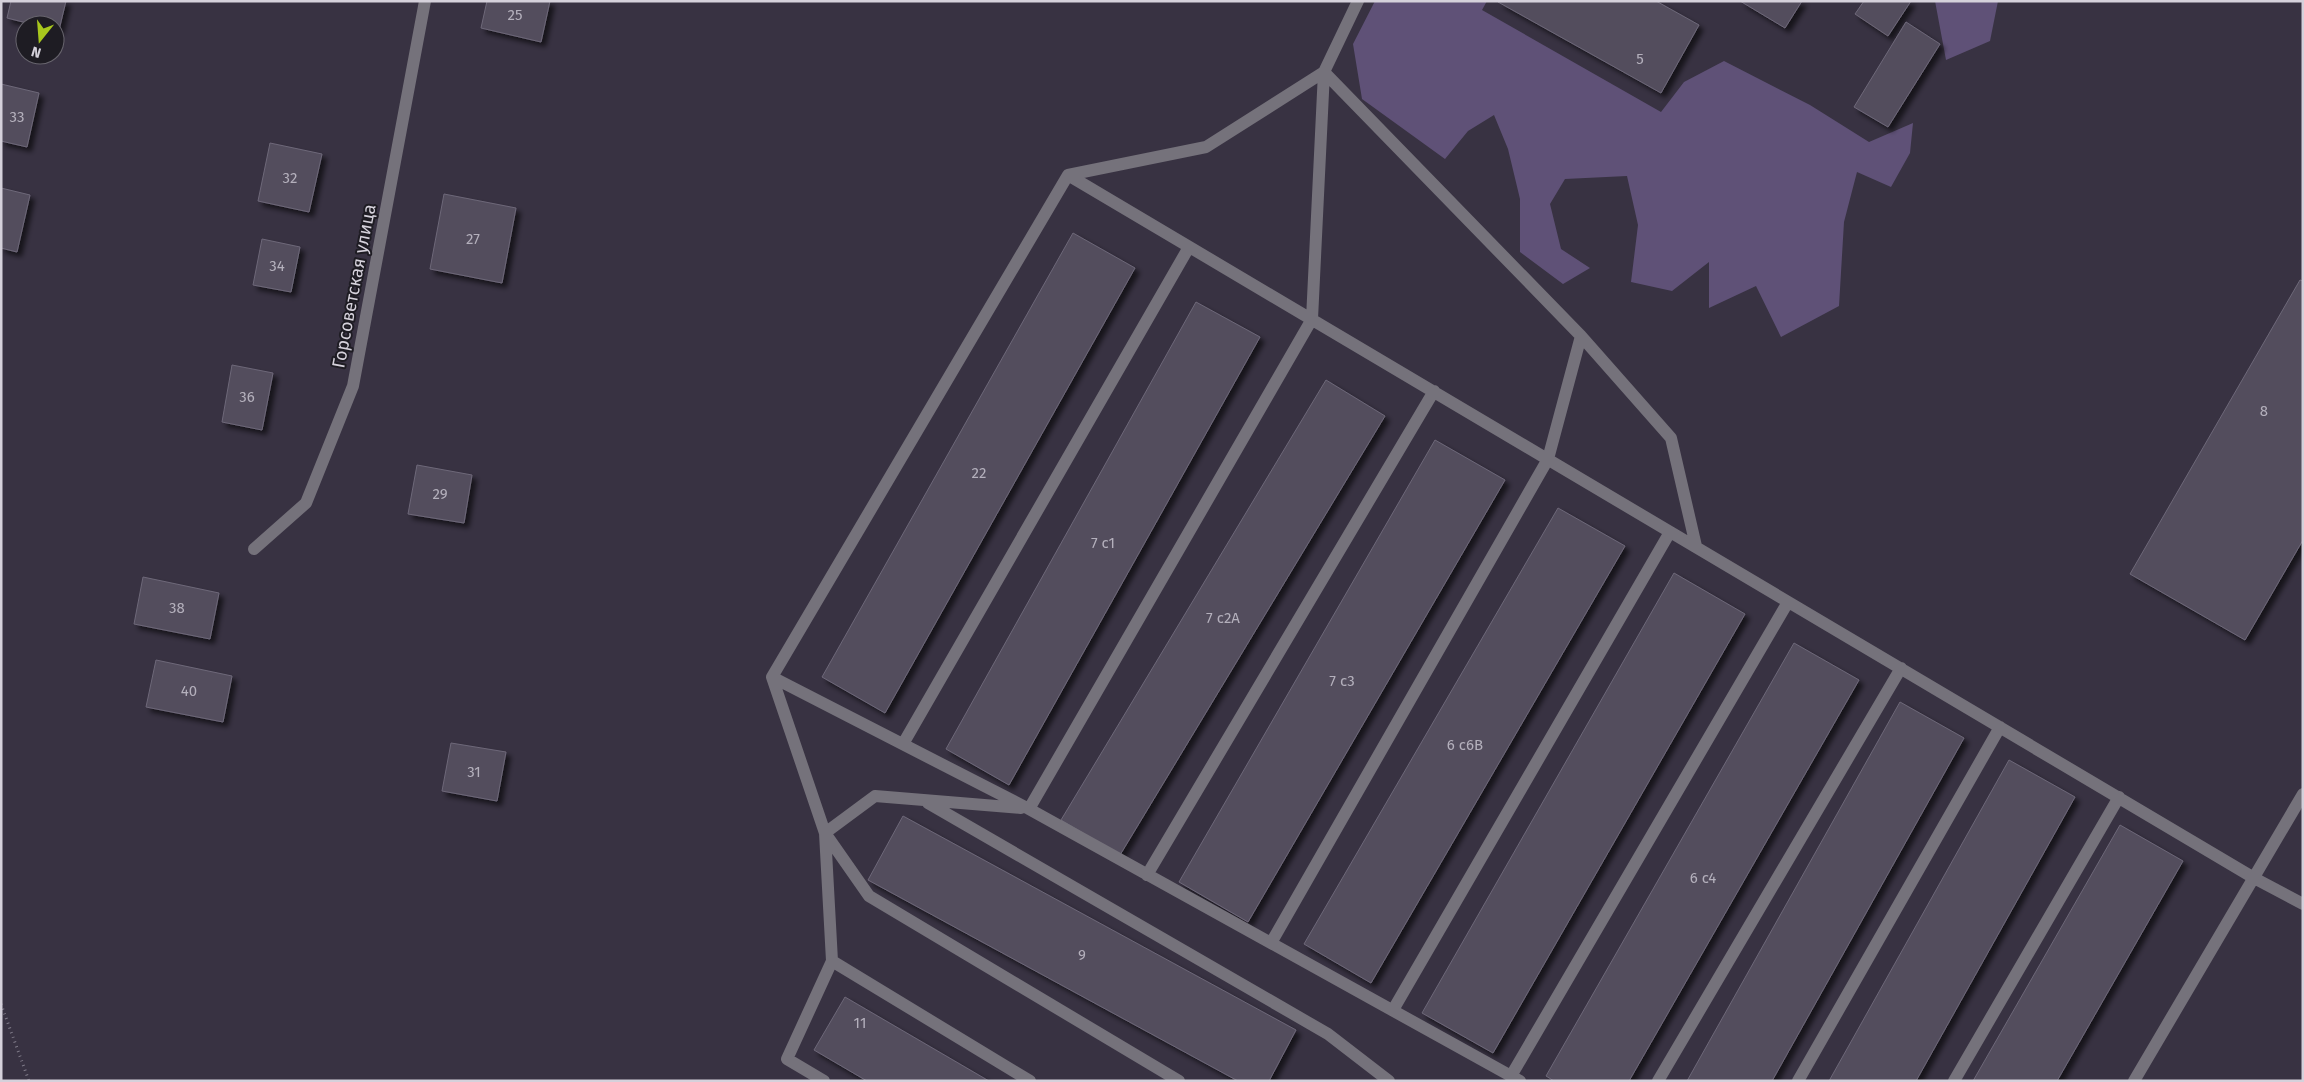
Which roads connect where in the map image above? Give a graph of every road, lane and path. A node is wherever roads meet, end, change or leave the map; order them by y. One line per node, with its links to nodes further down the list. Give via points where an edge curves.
1 (425, 1): 12 (street, Горсоветская улица, via 353,386 306,503)
2 (1358, 1): 3 (street)
3 (1324, 72): 4 (street, via 1206,147); 6 (street); 7 (street)
4 (1068, 175): 5 (street); 15 (street)
5 (1189, 247): 6 (street); 17 (street)
6 (1312, 319): 8 (street); 21 (street)
7 (1581, 336): 9 (street); 11 (street, via 1671,438)
8 (1434, 391): 9 (street); 23 (street)
9 (1548, 459): 10 (street); 26 (street)
10 (1670, 532): 11 (street); 29 (street)
11 (1696, 546): 13 (street)
12 (254, 549)
13 (1788, 602): 14 (street); 30 (street)
14 (1901, 668): 16 (street); 36 (street)
15 (772, 677): 17 (street); 22 (street)
16 (2000, 727): 19 (street); 37 (street)
17 (903, 744): 21 (street)
18 (2303, 794): 24 (street)
19 (2119, 797): 24 (street); 38 (street)
20 (923, 800): 21 (street); 22 (street, via 875,796); 35 (street, via 1328,1034)
21 (1028, 809): 23 (street)
22 (825, 833): 27 (street); 34 (street, via 869,896)
23 (1147, 874): 26 (street)
24 (2254, 878): 25 (street); 39 (street)
25 (2303, 904)
26 (1272, 943): 29 (street)
27 (832, 961): 32 (street, via 788,1059); 33 (street)
28 (1, 1004): 31 (path)
29 (1393, 1010): 30 (street)
30 (1516, 1078)
31 (29, 1081)
32 (824, 1081)
33 (1030, 1081)
34 (1179, 1081)
35 (1389, 1081)
36 (1658, 1081)
37 (1798, 1081)
38 (1954, 1081)
39 (2134, 1081)

